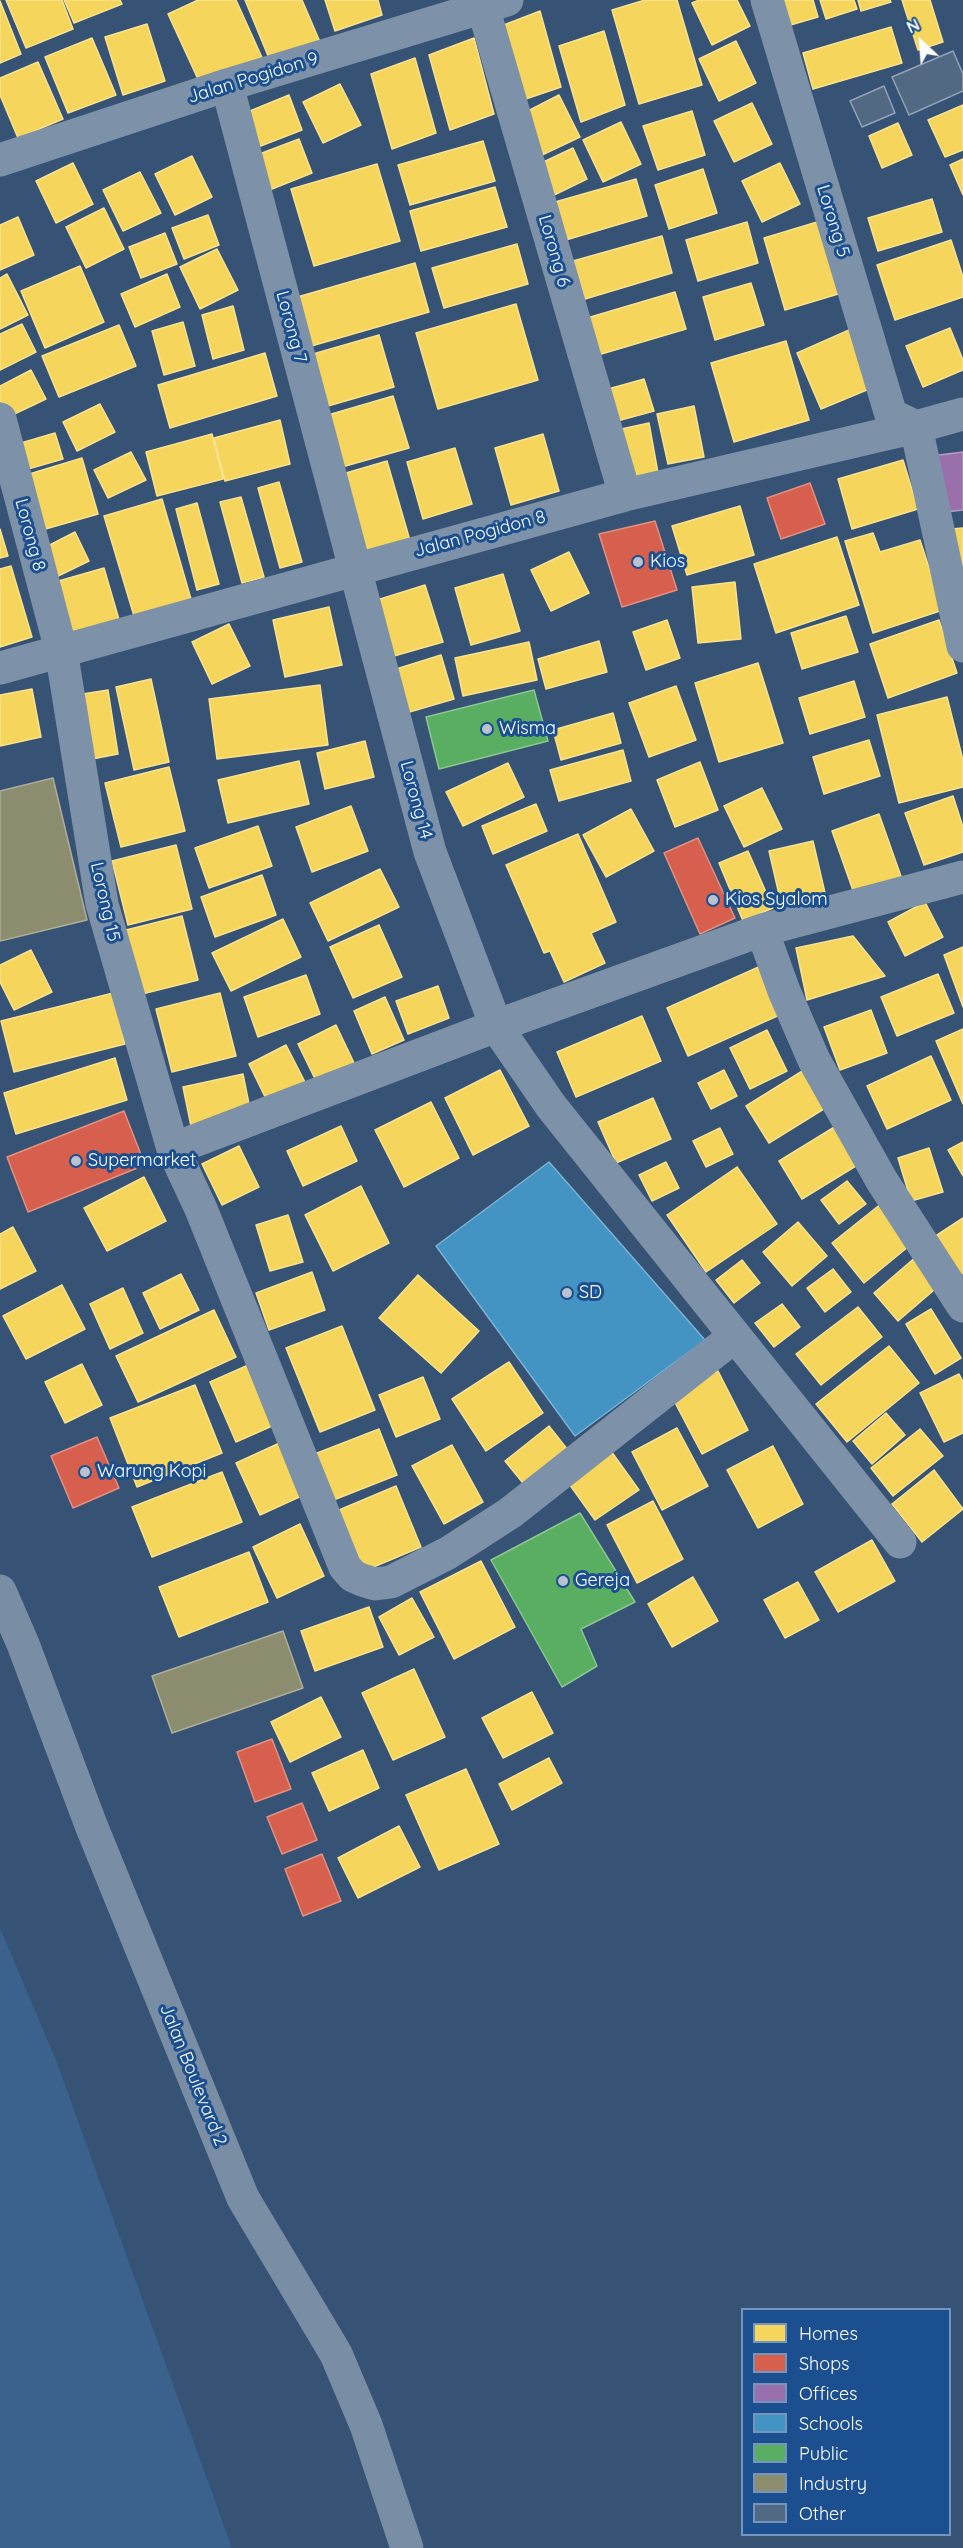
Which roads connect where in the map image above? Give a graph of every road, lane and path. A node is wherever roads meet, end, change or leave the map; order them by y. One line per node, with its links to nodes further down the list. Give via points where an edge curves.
1 (767, 0): 7 (street, Lorong 5, via 891,415)
2 (495, 3): 3 (street, Jalan Pogidon 9); 8 (street, Lorong 6)
3 (226, 85): 4 (street, Jalan Pogidon 9); 9 (street, Lorong 7)
4 (0, 160)
5 (963, 414): 7 (street, Jalan Pogidon 8)
6 (0, 419): 11 (street, Lorong 8)
7 (916, 427): 8 (street, Jalan Pogidon 8); 10 (street)
8 (624, 495): 9 (street, Jalan Pogidon 8)
9 (356, 568): 11 (street, Jalan Pogidon 8); 15 (street, Lorong 14, via 430,852)
10 (963, 646)
11 (61, 650): 12 (street, Jalan Pogidon 8); 16 (street, Lorong 15, via 102,904)
12 (0, 668)
13 (963, 877): 14 (street)
14 (762, 930): 15 (street); 17 (street, via 814,1060 882,1181)
15 (496, 1026): 16 (street); 18 (street, Lorong 14, via 551,1106)
16 (172, 1149): 18 (street, Lorong 15, via 201,1209 345,1567 362,1580 375,1584 391,1582 448,1553 501,1519)
17 (963, 1306)
18 (735, 1336): 19 (street, Lorong 14)
19 (900, 1542)
20 (0, 1591): 21 (main road, Jalan Boulevard 2, via 243,2198 336,2354 366,2425)
21 (407, 2548)

